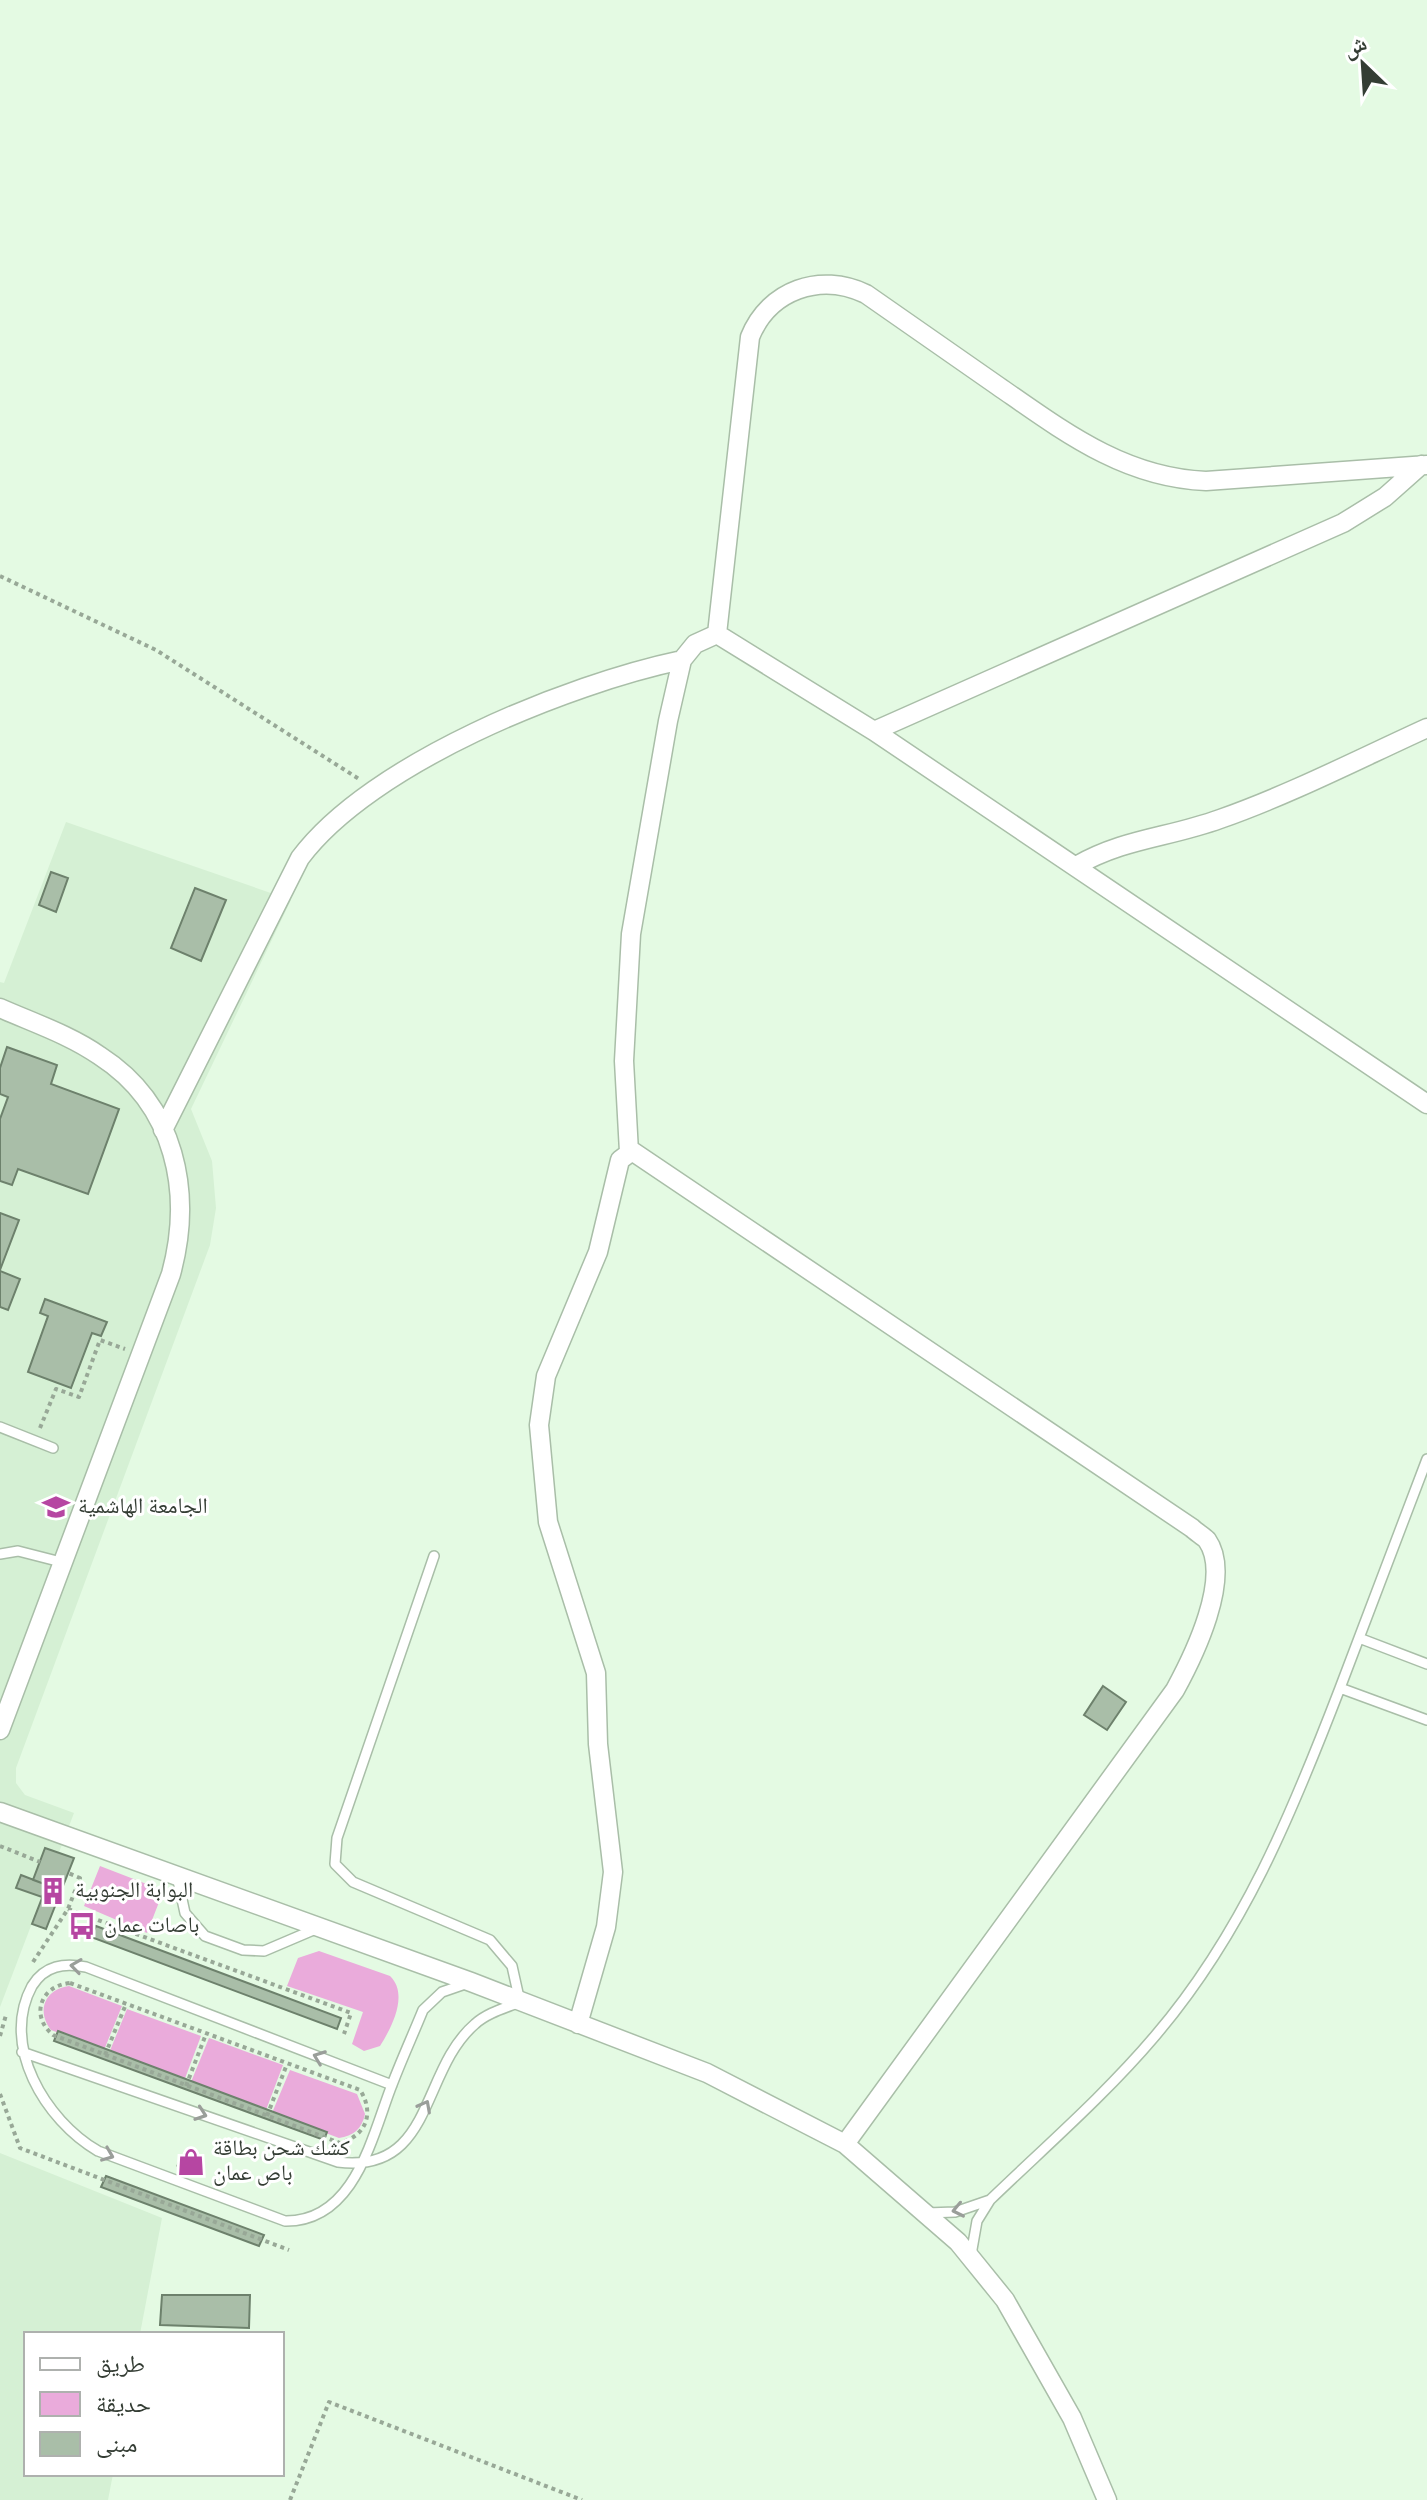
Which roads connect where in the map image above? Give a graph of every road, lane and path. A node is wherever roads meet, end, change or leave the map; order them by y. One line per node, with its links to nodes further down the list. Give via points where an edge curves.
1 (1424, 465): 3 (street, via 1206,481 1147,473 1062,430 866,294 841,284 809,286 766,308 750,337); 6 (street, via 1343,523)
2 (0, 576): 7 (path, via 156,650)
3 (717, 634): 4 (street, via 695,644); 6 (street)
4 (682, 660): 7 (street, via 548,702 431,757); 12 (street, via 631,934 624,1061)
5 (1427, 728): 8 (street, via 1246,809 1115,846)
6 (874, 731): 8 (street)
7 (376, 790): 11 (street, via 317,835 300,858)
8 (1076, 866): 10 (street)
9 (0, 1008): 11 (street, via 101,1056 148,1101)
10 (1427, 1104)
11 (163, 1130): 20 (street, via 181,1192 178,1248)
12 (629, 1152): 38 (street, via 620,1160 598,1252 546,1376 539,1425 548,1522 593,1654 613,1872 606,1927); 49 (street, via 658,1165 1192,1528 1207,1540 1212,1557 1209,1611 1175,1690)
13 (127, 1350): 15 (path, via 100,1340 79,1397 56,1389)
14 (0, 1427): 15 (lane)
15 (35, 1441): 16 (lane)
16 (53, 1448)
17 (1427, 1459): 21 (lane)
18 (0, 1554): 20 (lane, via 18,1551)
19 (434, 1556): 35 (lane, via 337,1838 335,1864 353,1882 490,1940 512,1966)
20 (61, 1562): 25 (street)
21 (1359, 1638): 22 (lane); 23 (lane)
22 (1427, 1664)
23 (1340, 1688): 24 (lane); 51 (lane, via 1285,1829 1218,1951 1119,2076)
24 (1427, 1720)
25 (0, 1730)
26 (0, 1812): 30 (street)
27 (0, 1846): 28 (path)
28 (40, 1862)
29 (68, 1873): 31 (path, via 80,1878)
30 (177, 1876): 32 (street); 32 (lane, via 190,1922 205,1936 264,1951)
31 (68, 1909): 33 (path); 40 (path, via 351,2013)
32 (319, 1928): 34 (street)
33 (30, 1967)
34 (471, 1982): 35 (street); 45 (lane, via 442,1992 423,2010)
35 (520, 2002): 38 (street); 50 (lane, one-way to 35, via 388,2157 407,2140 475,2023)
36 (126, 2004): 39 (path); 43 (path); 43 (path, via 70,1983 46,1993 41,2001 42,2021 53,2035)
37 (10, 2006): 41 (path)
38 (578, 2024): 49 (street, via 707,2073)
39 (206, 2034): 44 (path); 46 (path)
40 (344, 2034)
41 (0, 2036)
42 (22, 2052): 45 (lane, one-way to 42, via 68,1964 36,1979 27,1995 18,2032); 50 (lane, one-way to 50, via 338,2162); 50 (lane, one-way to 50, via 49,2106 75,2138 285,2221 301,2222 331,2206)
43 (105, 2055): 46 (path)
44 (287, 2064): 48 (path); 48 (path, via 360,2090 368,2107 366,2124 340,2143)
45 (392, 2085): 50 (lane)
46 (186, 2086): 48 (path)
47 (0, 2094): 53 (path, via 20,2148)
48 (267, 2116)
49 (845, 2144): 52 (street)
50 (362, 2165)
51 (990, 2200): 52 (lane, one-way to 52, via 955,2212); 54 (lane, via 977,2221)
52 (925, 2213): 54 (street)
53 (289, 2250)
54 (971, 2258): 57 (street, via 1046,2366)
55 (290, 2500): 56 (path, via 329,2402)
56 (582, 2500)
57 (1107, 2500)

